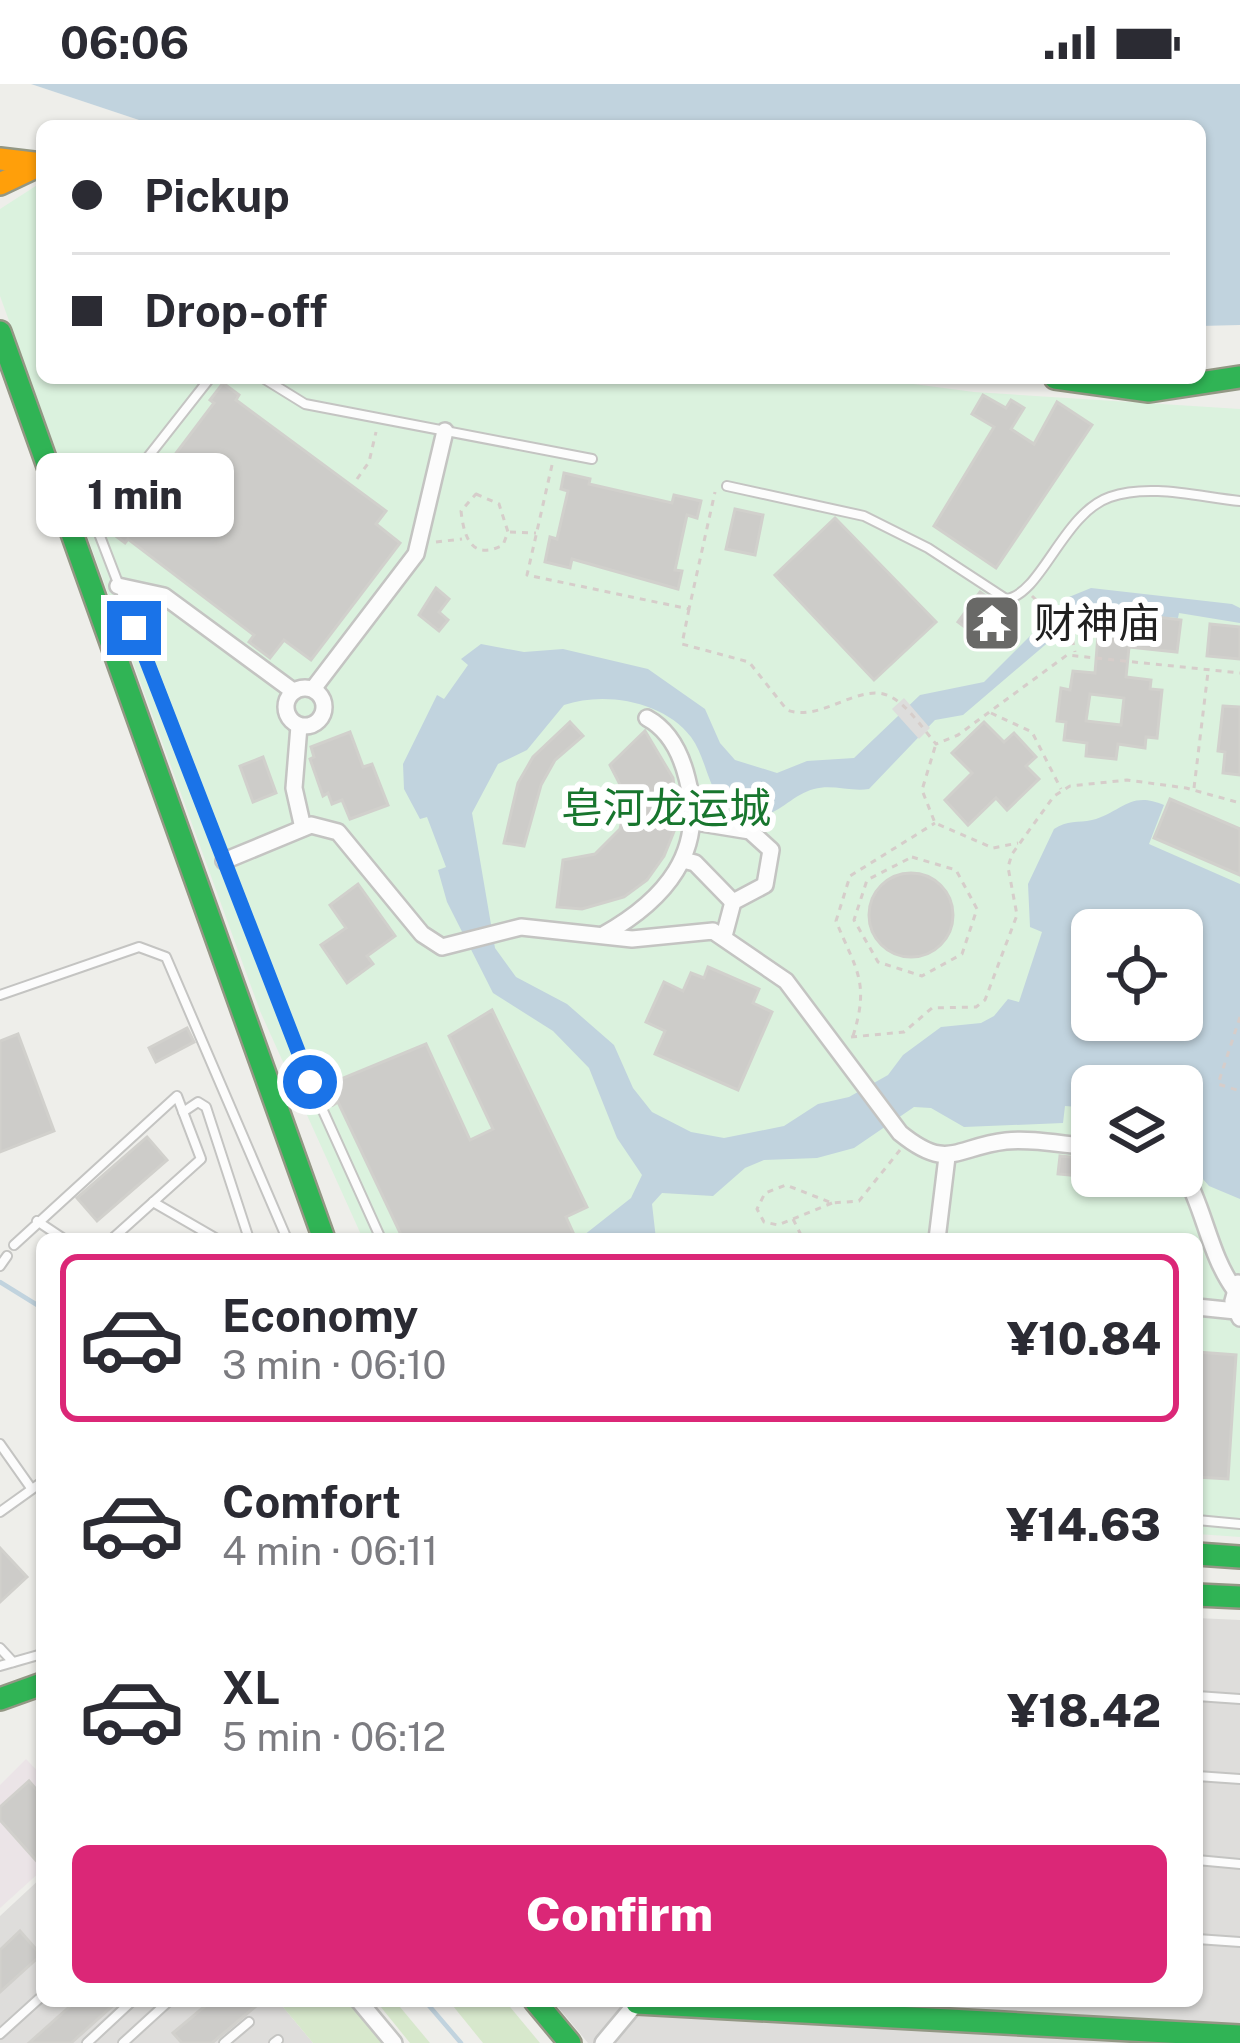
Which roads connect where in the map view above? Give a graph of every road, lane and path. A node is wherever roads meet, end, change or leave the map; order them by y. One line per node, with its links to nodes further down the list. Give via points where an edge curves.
1 (0, 159): 2 (street)
2 (36, 163)
3 (36, 165): 4 (street)
4 (0, 184)
5 (0, 332): 69 (street)
6 (1240, 377): 7 (street)
7 (1206, 382)
8 (205, 384): 23 (lane, via 99,522)
9 (271, 384): 12 (lane, via 294,400)
10 (1098, 384): 11 (street, via 1149,391)
11 (1194, 384)
12 (378, 418): 13 (lane); 16 (path)
13 (445, 431): 14 (lane); 21 (street)
14 (555, 452): 15 (lane); 20 (path)
15 (592, 459)
16 (357, 479)
17 (727, 486): 24 (lane, via 850,511 1006,598); 25 (path, via 716,484)
18 (1240, 501): 24 (lane, via 1148,491 1108,497 1066,529)
19 (508, 532): 20 (path); 22 (path, via 492,551); 22 (path, via 499,504 476,494 461,511)
20 (537, 533): 25 (path, via 527,575)
21 (423, 538): 22 (path); 29 (street)
22 (464, 538)
23 (118, 586): 30 (street, via 164,596); 43 (lane)
24 (1024, 590): 26 (path, via 1071,633)
25 (689, 609): 34 (path, via 682,644 749,662 787,710 809,713 880,693 898,701)
26 (1075, 654): 27 (path); 31 (path, via 1054,659)
27 (1209, 669): 28 (path); 35 (path)
28 (1240, 673)
29 (313, 689): 30 (street); 33 (street, via 324,712)
30 (293, 691): 33 (street, via 286,713)
31 (988, 711): 34 (path); 36 (path, via 1031,732)
32 (647, 718): 38 (street, via 674,744)
33 (299, 726): 40 (street, via 294,788)
34 (936, 744): 39 (path, via 922,790)
35 (1193, 789): 36 (path, via 1127,781); 37 (path)
36 (1062, 791): 41 (path)
37 (1240, 803)
38 (694, 822): 42 (street); 46 (street, via 750,831 771,850 765,885)
39 (935, 823): 41 (path, via 993,848); 44 (path, via 857,867)
40 (303, 828): 43 (street); 47 (street, via 338,832 422,934 442,947 521,927)
41 (1019, 842): 52 (path, via 1008,867 1017,915 985,1000 932,1008 904,1032)
42 (683, 860): 46 (street); 47 (street, via 655,900)
43 (224, 861): 70 (lane)
44 (843, 896): 45 (path); 52 (path, via 836,921 863,982)
45 (859, 901): 45 (path, via 867,880 912,856 956,870 977,909 962,954 922,976 878,962 854,920)
46 (733, 902): 48 (street)
47 (602, 935): 48 (street, via 660,937 697,928)
48 (724, 936): 53 (street, via 786,981)
49 (0, 995): 68 (lane, via 139,947 166,956)
50 (1240, 1017): 51 (path)
51 (1238, 1027): 54 (path, via 1218,1084)
52 (852, 1037): 53 (path)
53 (832, 1039): 56 (street)
54 (1240, 1091)
55 (183, 1112): 60 (lane, via 201,1159); 63 (lane, via 177,1096); 67 (lane, via 198,1102 206,1107)
56 (908, 1139): 58 (street); 61 (path, via 859,1201)
57 (1071, 1146): 58 (street, via 1002,1141)
58 (947, 1157): 72 (street)
59 (1195, 1197): 76 (street)
60 (153, 1202): 65 (lane); 66 (lane)
61 (832, 1203): 62 (path); 62 (path, via 786,1186 759,1200 764,1222)
62 (793, 1219): 71 (path)
63 (38, 1221): 64 (lane); 73 (lane)
64 (55, 1233)
65 (119, 1233)
66 (207, 1233)
67 (247, 1233)
68 (284, 1233)
69 (322, 1233)
70 (379, 1233)
71 (800, 1233)
72 (938, 1233)
73 (14, 1245)
74 (7, 1256): 75 (lane)
75 (0, 1266)
76 (1237, 1285): 78 (street)
77 (1203, 1308): 78 (street)
78 (1238, 1315)
79 (0, 1444): 81 (lane)
80 (36, 1485): 81 (lane)
81 (31, 1488): 82 (lane)
82 (0, 1512)
83 (1203, 1521): 84 (lane)
84 (1240, 1524)
85 (1203, 1554): 86 (street)
86 (1240, 1557)
87 (1203, 1595): 88 (street)
88 (1240, 1598)
89 (0, 1648): 91 (lane)
90 (36, 1656): 91 (lane)
91 (14, 1662): 92 (lane)
92 (0, 1666)
93 (36, 1686): 96 (street)
94 (1203, 1696): 95 (lane)
95 (1240, 1699)
96 (0, 1700)
97 (1203, 1776): 98 (lane)
98 (1240, 1779)
99 (1203, 1861): 100 (lane)
100 (1240, 1864)
101 (1203, 1940): 102 (lane)
102 (1240, 1942)
103 (36, 2001): 111 (lane)
104 (126, 2007): 113 (lane)
105 (163, 2007): 114 (lane)
106 (364, 2007): 116 (street)
107 (540, 2007): 117 (street)
108 (633, 2007): 118 (street)
109 (726, 2007): 112 (street)
110 (249, 2022): 115 (lane)
111 (0, 2034)
112 (1240, 2036)
113 (87, 2043)
114 (123, 2043)
115 (224, 2043)
116 (394, 2043)
117 (570, 2043)
118 (603, 2043)

